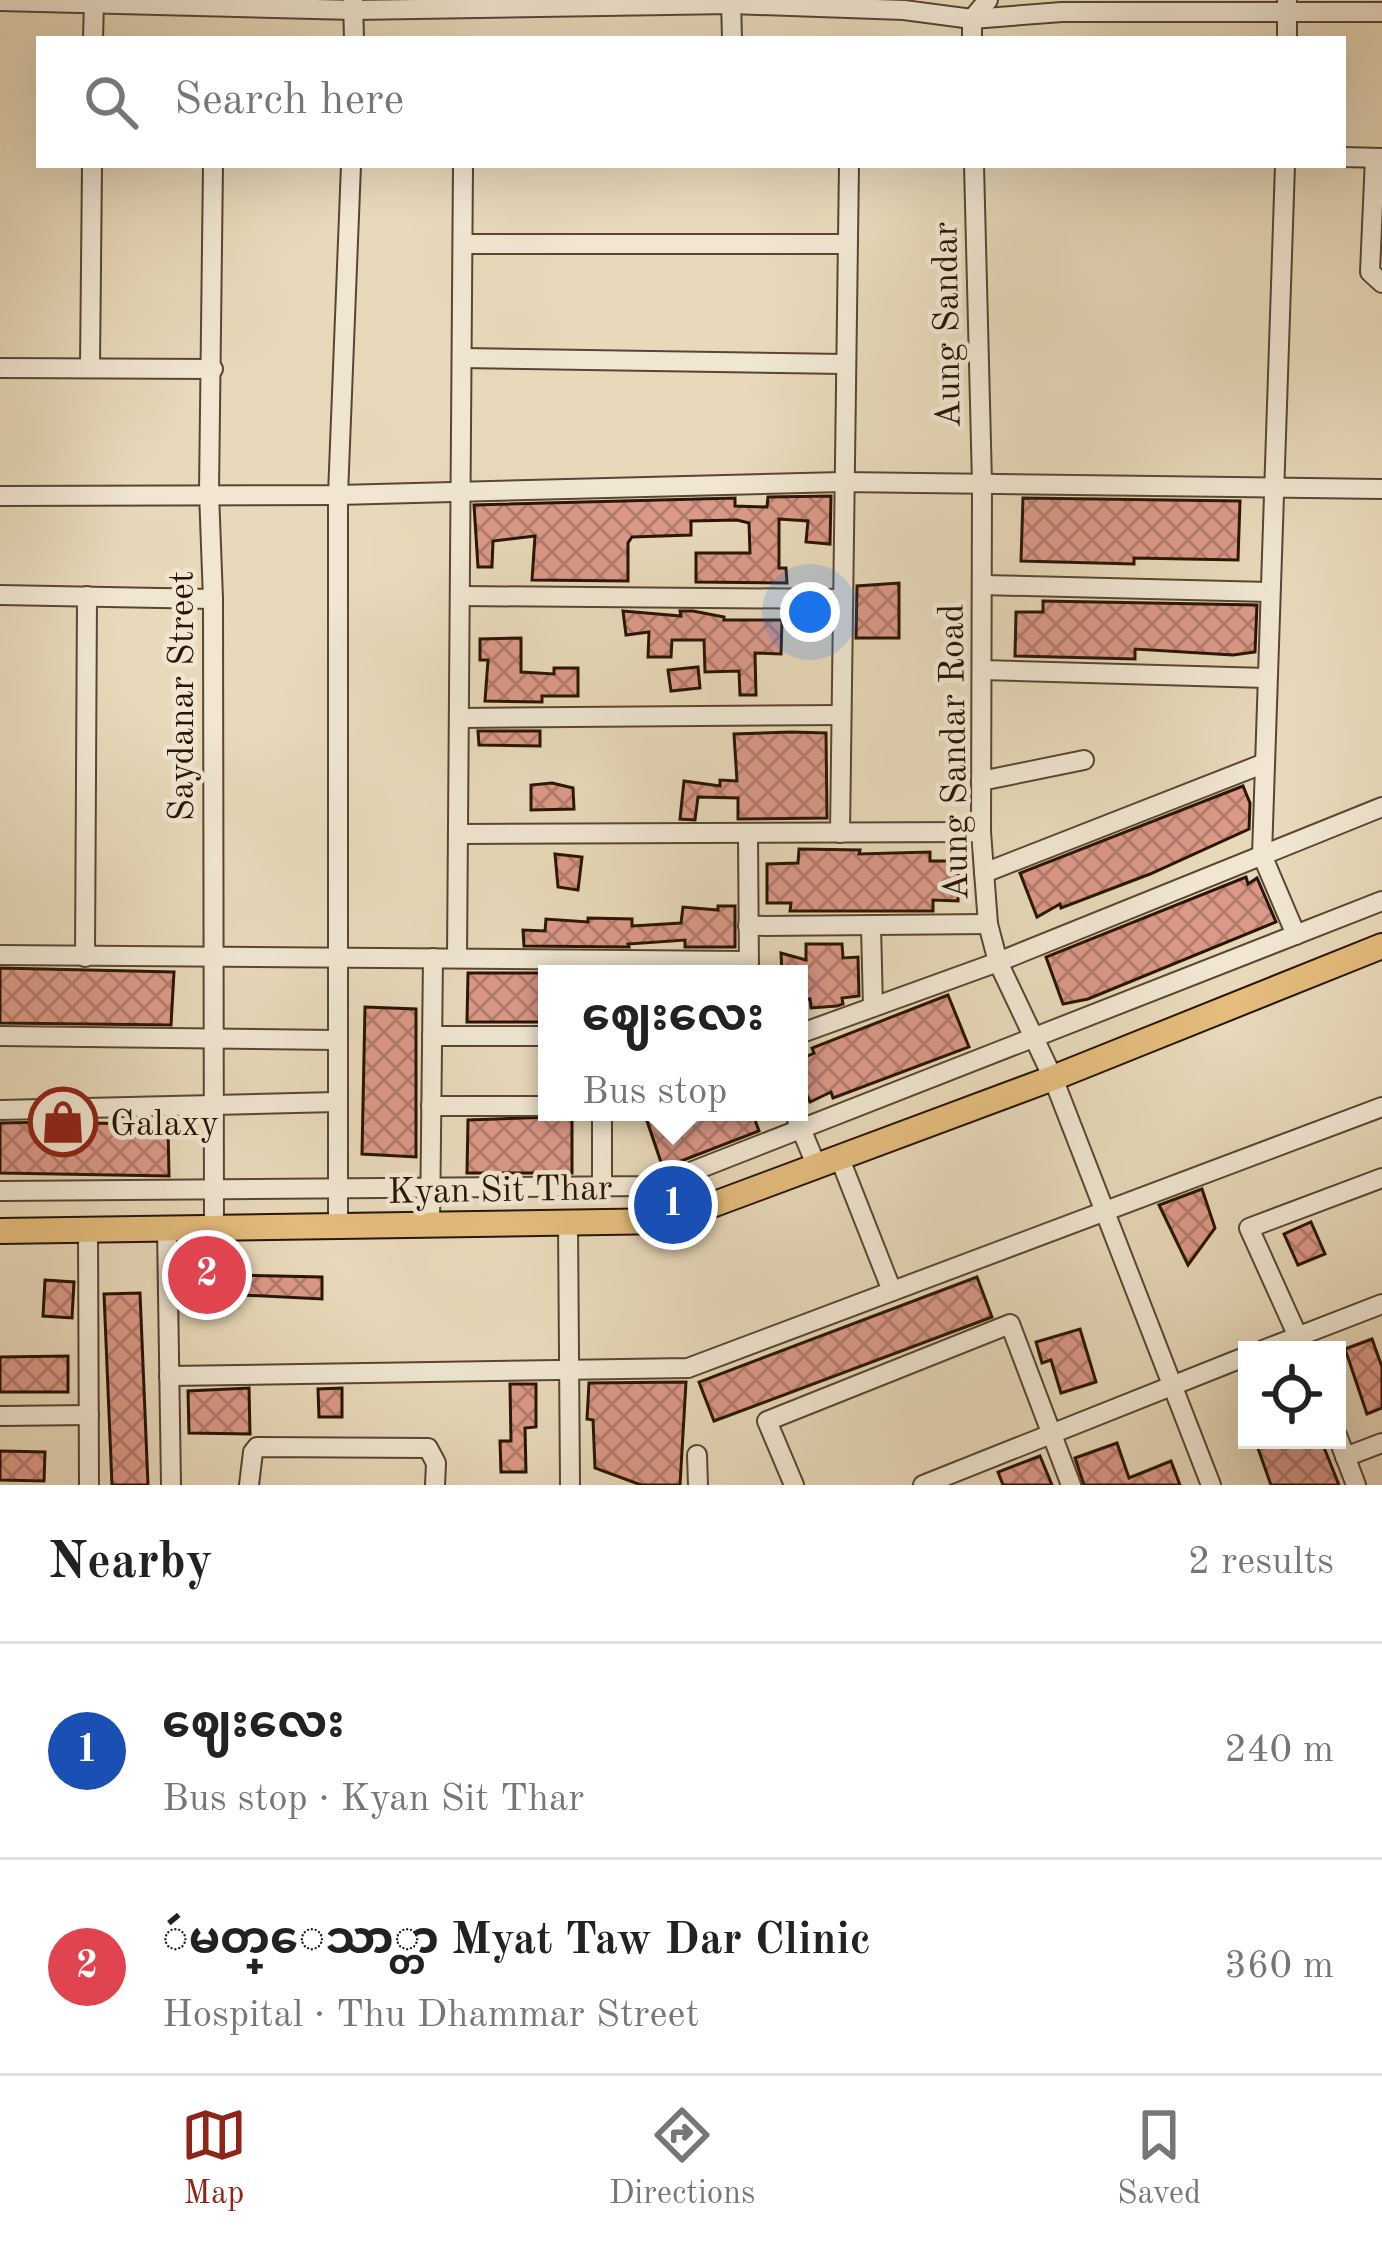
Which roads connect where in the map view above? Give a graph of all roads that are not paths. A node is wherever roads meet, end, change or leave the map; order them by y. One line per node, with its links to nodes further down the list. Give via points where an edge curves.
1 (988, 0): 8 (street)
2 (0, 1): 3 (street)
3 (94, 2): 5 (street); 9 (street)
4 (731, 2): 5 (street); 8 (street, via 904,10); 11 (street)
5 (354, 5): 10 (street)
6 (1288, 6): 7 (street); 8 (street, via 1062,12)
7 (1382, 12)
8 (972, 29)
9 (93, 36)
10 (354, 36)
11 (732, 36)
12 (1346, 157): 13 (street)
13 (1379, 158): 23 (street, via 1370,272)
14 (92, 168): 26 (street)
15 (213, 168): 28 (street, Saydanar Street)
16 (351, 168): 35 (street)
17 (464, 168): 21 (street)
18 (849, 168): 22 (street)
19 (974, 168): 30 (street, Aung Sandar)
20 (1286, 168): 32 (street)
21 (463, 244): 22 (street); 24 (street)
22 (848, 244): 25 (street)
23 (1382, 283)
24 (463, 358): 25 (street); 31 (street)
25 (845, 364): 29 (street)
26 (90, 366): 27 (street); 28 (street)
27 (0, 368)
28 (213, 369): 34 (street, Saydanar Street)
29 (842, 482): 30 (street); 31 (street); 43 (street)
30 (982, 483): 32 (street); 37 (street, Aung Sandar Road)
31 (460, 489): 35 (street); 41 (street)
32 (1272, 490): 33 (street); 38 (street)
33 (1382, 490)
34 (209, 492): 35 (street); 36 (street); 42 (street, Saydanar Street)
35 (338, 495): 66 (street)
36 (0, 496)
37 (982, 585): 38 (street); 44 (street, Aung Sandar Road)
38 (1270, 592): 45 (street)
39 (0, 596): 40 (street)
40 (87, 596): 42 (street); 65 (street)
41 (461, 596): 43 (street); 47 (street)
42 (213, 599): 69 (street, Saydanar Street)
43 (842, 599): 46 (street)
44 (982, 670): 45 (street); 50 (street, Aung Sandar Road)
45 (1267, 678): 49 (street)
46 (841, 715): 47 (street); 53 (street)
47 (460, 718): 54 (street)
48 (1084, 760): 50 (street)
49 (1265, 763): 56 (street); 57 (street)
50 (981, 782): 52 (street, Aung Sandar Road)
51 (1382, 807): 56 (street)
52 (981, 832): 53 (street); 57 (street, Aung Sandar Road)
53 (840, 833): 55 (street)
54 (458, 834): 55 (street); 68 (street)
55 (748, 834): 60 (street)
56 (1262, 855): 62 (street); 70 (street)
57 (984, 873): 59 (street, Aung Sandar Road)
58 (1382, 901): 62 (street)
59 (988, 924): 61 (street); 70 (street, Aung Sandar Road)
60 (748, 926): 61 (street); 72 (street)
61 (871, 927): 73 (street)
62 (1296, 935): 79 (street)
63 (1382, 946): 81 (main road, Kyan Sit Thar)
64 (0, 955): 65 (street)
65 (85, 957): 69 (street)
66 (335, 957): 67 (street); 69 (street); 80 (street)
67 (433, 958): 68 (street); 76 (street)
68 (458, 958): 71 (street)
69 (214, 959): 78 (street, Saydanar Street)
70 (998, 962): 73 (street); 79 (street, Aung Sandar Road)
71 (572, 965)
72 (748, 965)
73 (873, 1007): 74 (street)
74 (808, 1031)
75 (0, 1036): 78 (street)
76 (432, 1036): 77 (street); 84 (street)
77 (538, 1036)
78 (214, 1038): 80 (street); 83 (street, Saydanar Street)
79 (1035, 1039): 81 (street, Aung Sandar Road); 88 (street)
80 (336, 1040): 82 (street)
81 (1053, 1078): 91 (main road, Kyan Sit Thar); 98 (street, Aung Sandar Road)
82 (336, 1102): 83 (street); 95 (street)
83 (214, 1105): 87 (street); 96 (street, Saydanar Street)
84 (431, 1106): 85 (street); 94 (street)
85 (538, 1106)
86 (1382, 1107): 98 (street)
87 (0, 1110)
88 (808, 1118)
89 (602, 1121): 93 (street)
90 (798, 1121): 91 (street); 93 (street, via 655,1186)
91 (829, 1163): 99 (main road, Kyan Sit Thar, via 669,1220); 106 (street)
92 (1382, 1178): 108 (street, via 1250,1228)
93 (602, 1186): 94 (street)
94 (430, 1188): 95 (street); 100 (street)
95 (337, 1189): 96 (street); 102 (street)
96 (214, 1190): 97 (street); 101 (street, Saydanar Street)
97 (0, 1192)
98 (1105, 1212): 106 (street); 113 (street, Aung Sandar Road)
99 (568, 1223): 100 (main road, Kyan Sit Thar); 111 (street)
100 (430, 1226): 102 (main road, Kyan Sit Thar)
101 (214, 1227): 102 (main road, Kyan Sit Thar); 104 (main road, Kyan Sit Thar)
102 (338, 1227)
103 (88, 1228): 104 (main road, Kyan Sit Thar); 105 (main road, Kyan Sit Thar); 114 (street)
104 (167, 1228): 112 (street)
105 (0, 1232)
106 (892, 1291): 111 (street, via 688,1368)
107 (1382, 1304): 109 (street)
108 (1300, 1341)
109 (1305, 1341)
110 (1238, 1360): 113 (street)
111 (568, 1368): 112 (street); 125 (street)
112 (170, 1376): 122 (street)
113 (1172, 1386): 116 (street); 130 (street, Aung Sandar Road)
114 (89, 1415): 115 (street); 121 (street)
115 (0, 1416)
116 (1052, 1434): 127 (street, via 1010,1324 767,1420); 128 (street); 129 (street)
117 (1382, 1443): 120 (street)
118 (1343, 1449): 120 (street)
119 (697, 1455): 126 (street)
120 (1346, 1456): 131 (street)
121 (89, 1485)
122 (171, 1485)
123 (249, 1485): 124 (street, via 257,1447 428,1448)
124 (435, 1485)
125 (570, 1485)
126 (698, 1485)
127 (794, 1485)
128 (923, 1485)
129 (1071, 1485)
130 (1210, 1485)
131 (1357, 1485)

